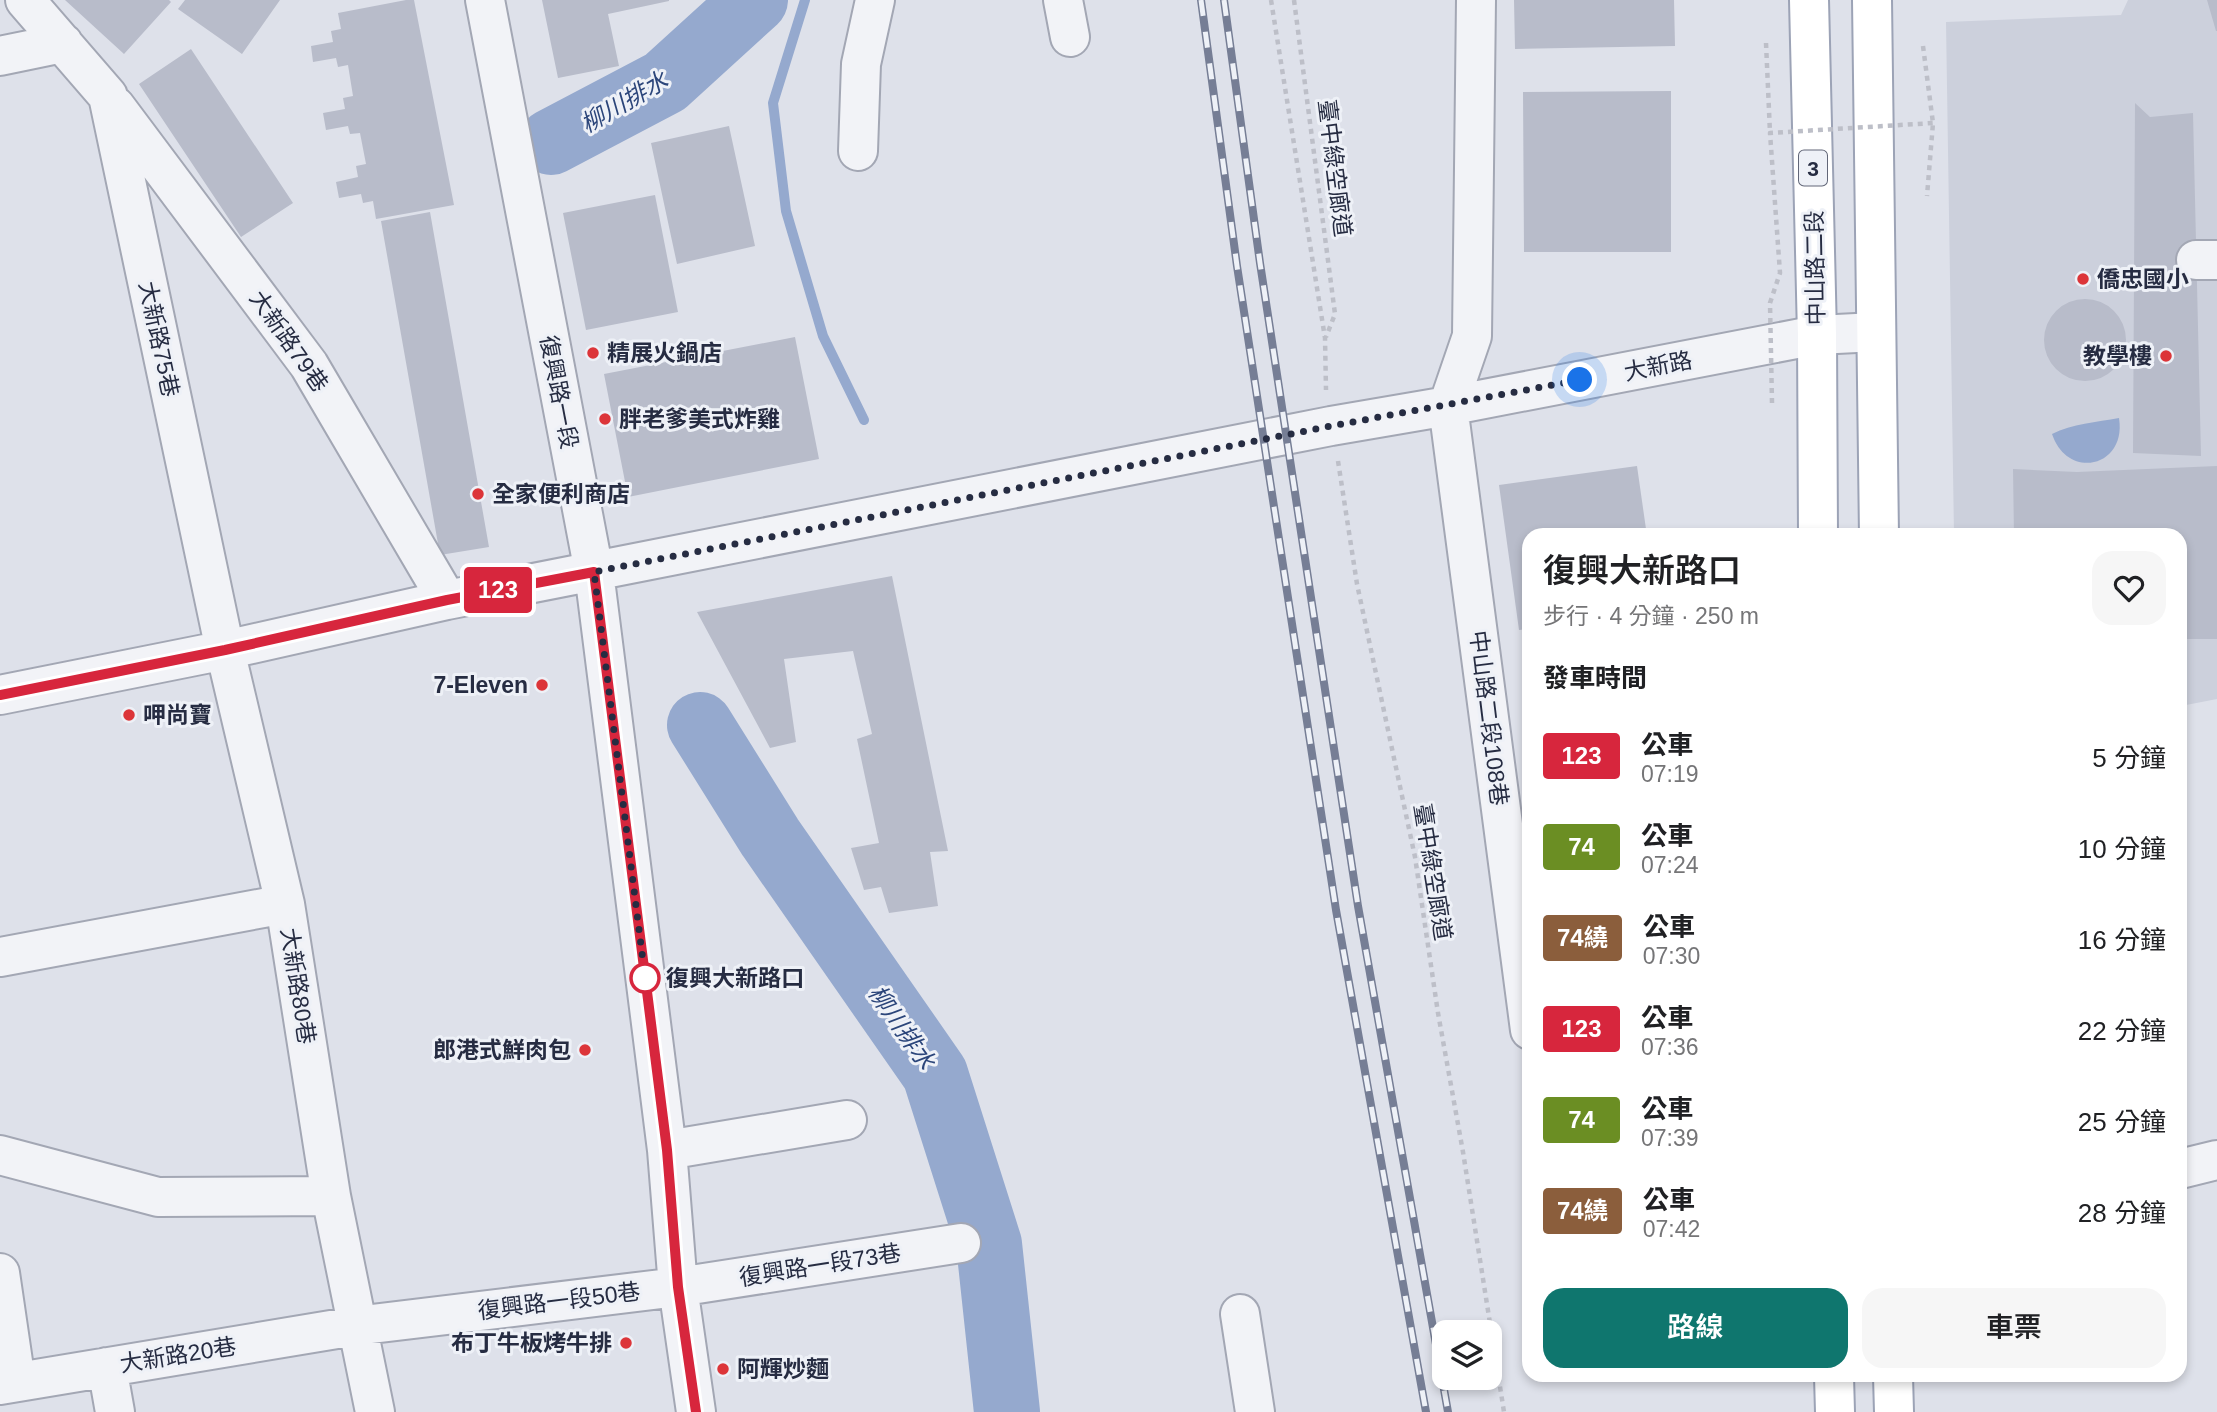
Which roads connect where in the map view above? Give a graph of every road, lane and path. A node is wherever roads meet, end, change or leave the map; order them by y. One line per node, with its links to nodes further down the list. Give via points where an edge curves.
1 (24, 0): 9 (street)
2 (485, 0): 26 (street, 復興路一段)
3 (875, 0): 16 (street, via 861,64)
4 (1272, 0): 20 (path, 臺中綠空廊道)
5 (1294, 0): 20 (path, 臺中綠空廊道, via 1335,314)
6 (1476, 0): 22 (street, via 1472,336)
7 (1809, 0): 19 (main road, 中山路二段 / 3)
8 (1872, 0): 18 (main road)
9 (63, 43): 12 (street); 13 (street, 大新路75巷)
10 (1766, 43): 15 (path)
11 (1923, 46): 14 (path)
12 (0, 55)
13 (108, 96): 27 (street, 大新路79巷, via 309,365); 28 (street, 大新路75巷)
14 (1933, 122): 15 (path, bridge); 17 (path)
15 (1770, 133): 21 (path, bridge, via 1780,273 1770,303)
16 (858, 150)
17 (1927, 196)
18 (1876, 332): 19 (street, 大新路); 25 (main road)
19 (1817, 335): 22 (street, 大新路); 24 (main road, 中山路二段 / 3)
20 (1325, 338): 23 (path, 臺中綠空廊道)
21 (1772, 403)
22 (1448, 406): 23 (street, 大新路); 32 (street, 中山路二段108巷)
23 (1331, 426): 26 (street, 大新路); 54 (path, 臺中綠空廊道, via 1357,584 1415,857)
24 (1818, 528)
25 (1879, 528)
26 (594, 572): 27 (street, 大新路); 34 (street, 復興路一段)
27 (447, 600): 28 (street, 大新路)
28 (225, 650): 29 (street, 大新路); 30 (street, 大新路80巷)
29 (0, 695)
30 (285, 904): 31 (street); 38 (street, 大新路80巷)
31 (0, 957)
32 (1522, 969)
33 (847, 1120): 34 (street)
34 (667, 1150): 41 (street, 復興路一段)
35 (0, 1155): 38 (street, via 158,1197)
36 (2217, 1160): 37 (street)
37 (2187, 1168)
38 (331, 1196): 43 (street, 大新路80巷)
39 (961, 1243): 41 (street, 復興路一段73巷)
40 (0, 1273): 48 (street)
41 (678, 1287): 43 (street, 復興路一段50巷); 45 (street, 復興路一段)
42 (1240, 1314): 53 (street)
43 (355, 1325): 44 (street, 大新路20巷); 50 (street, 大新路80巷)
44 (107, 1367): 48 (street, 大新路20巷); 49 (street)
45 (691, 1372): 51 (street, 復興路一段); 52 (street)
46 (1835, 1382): 55 (main road)
47 (1893, 1382): 56 (main road)
48 (8, 1384)
49 (115, 1412)
50 (374, 1412)
51 (696, 1412)
52 (725, 1412)
53 (1255, 1412)
54 (1504, 1412)
55 (1835, 1412)
56 (1894, 1412)

